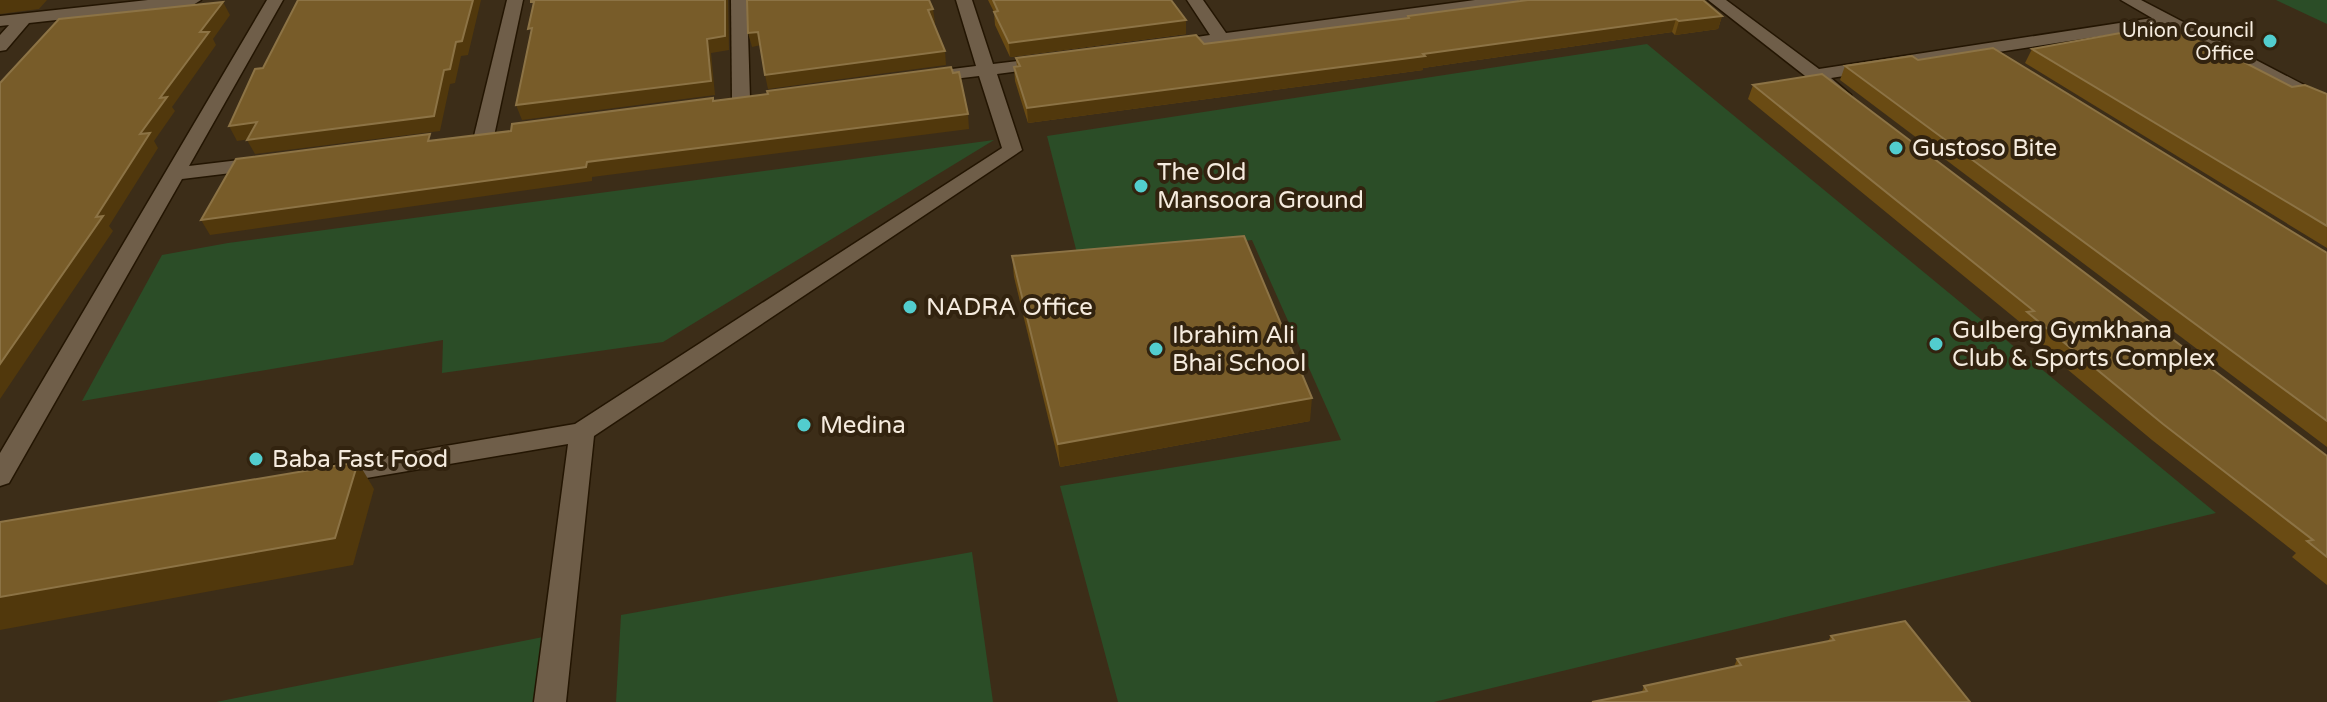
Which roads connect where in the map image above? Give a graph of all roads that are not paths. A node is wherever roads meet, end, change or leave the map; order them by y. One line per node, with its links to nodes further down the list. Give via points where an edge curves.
1 (193, 0): 10 (street)
2 (275, 0): 27 (street)
3 (515, 0): 25 (street)
4 (739, 0): 22 (street)
5 (964, 0): 19 (street)
6 (1195, 0): 13 (street)
7 (1512, 0): 13 (street)
8 (1716, 0): 20 (street)
9 (2129, 0): 12 (street)
10 (24, 18): 11 (street); 14 (street)
11 (0, 21)
12 (2168, 21): 16 (street); 23 (street)
13 (1221, 39): 15 (street)
14 (0, 46)
15 (1143, 49)
16 (1985, 49): 18 (street); 20 (street)
17 (1066, 59): 19 (street)
18 (2011, 65)
19 (988, 70): 21 (street); 28 (street, via 1012,150)
20 (1815, 75): 24 (street)
21 (911, 79)
22 (741, 100)
23 (2327, 104)
24 (1865, 113)
25 (484, 136)
26 (283, 161): 27 (street)
27 (175, 174): 29 (street)
28 (582, 432): 30 (street); 31 (street)
29 (0, 476)
30 (315, 476)
31 (550, 702)

